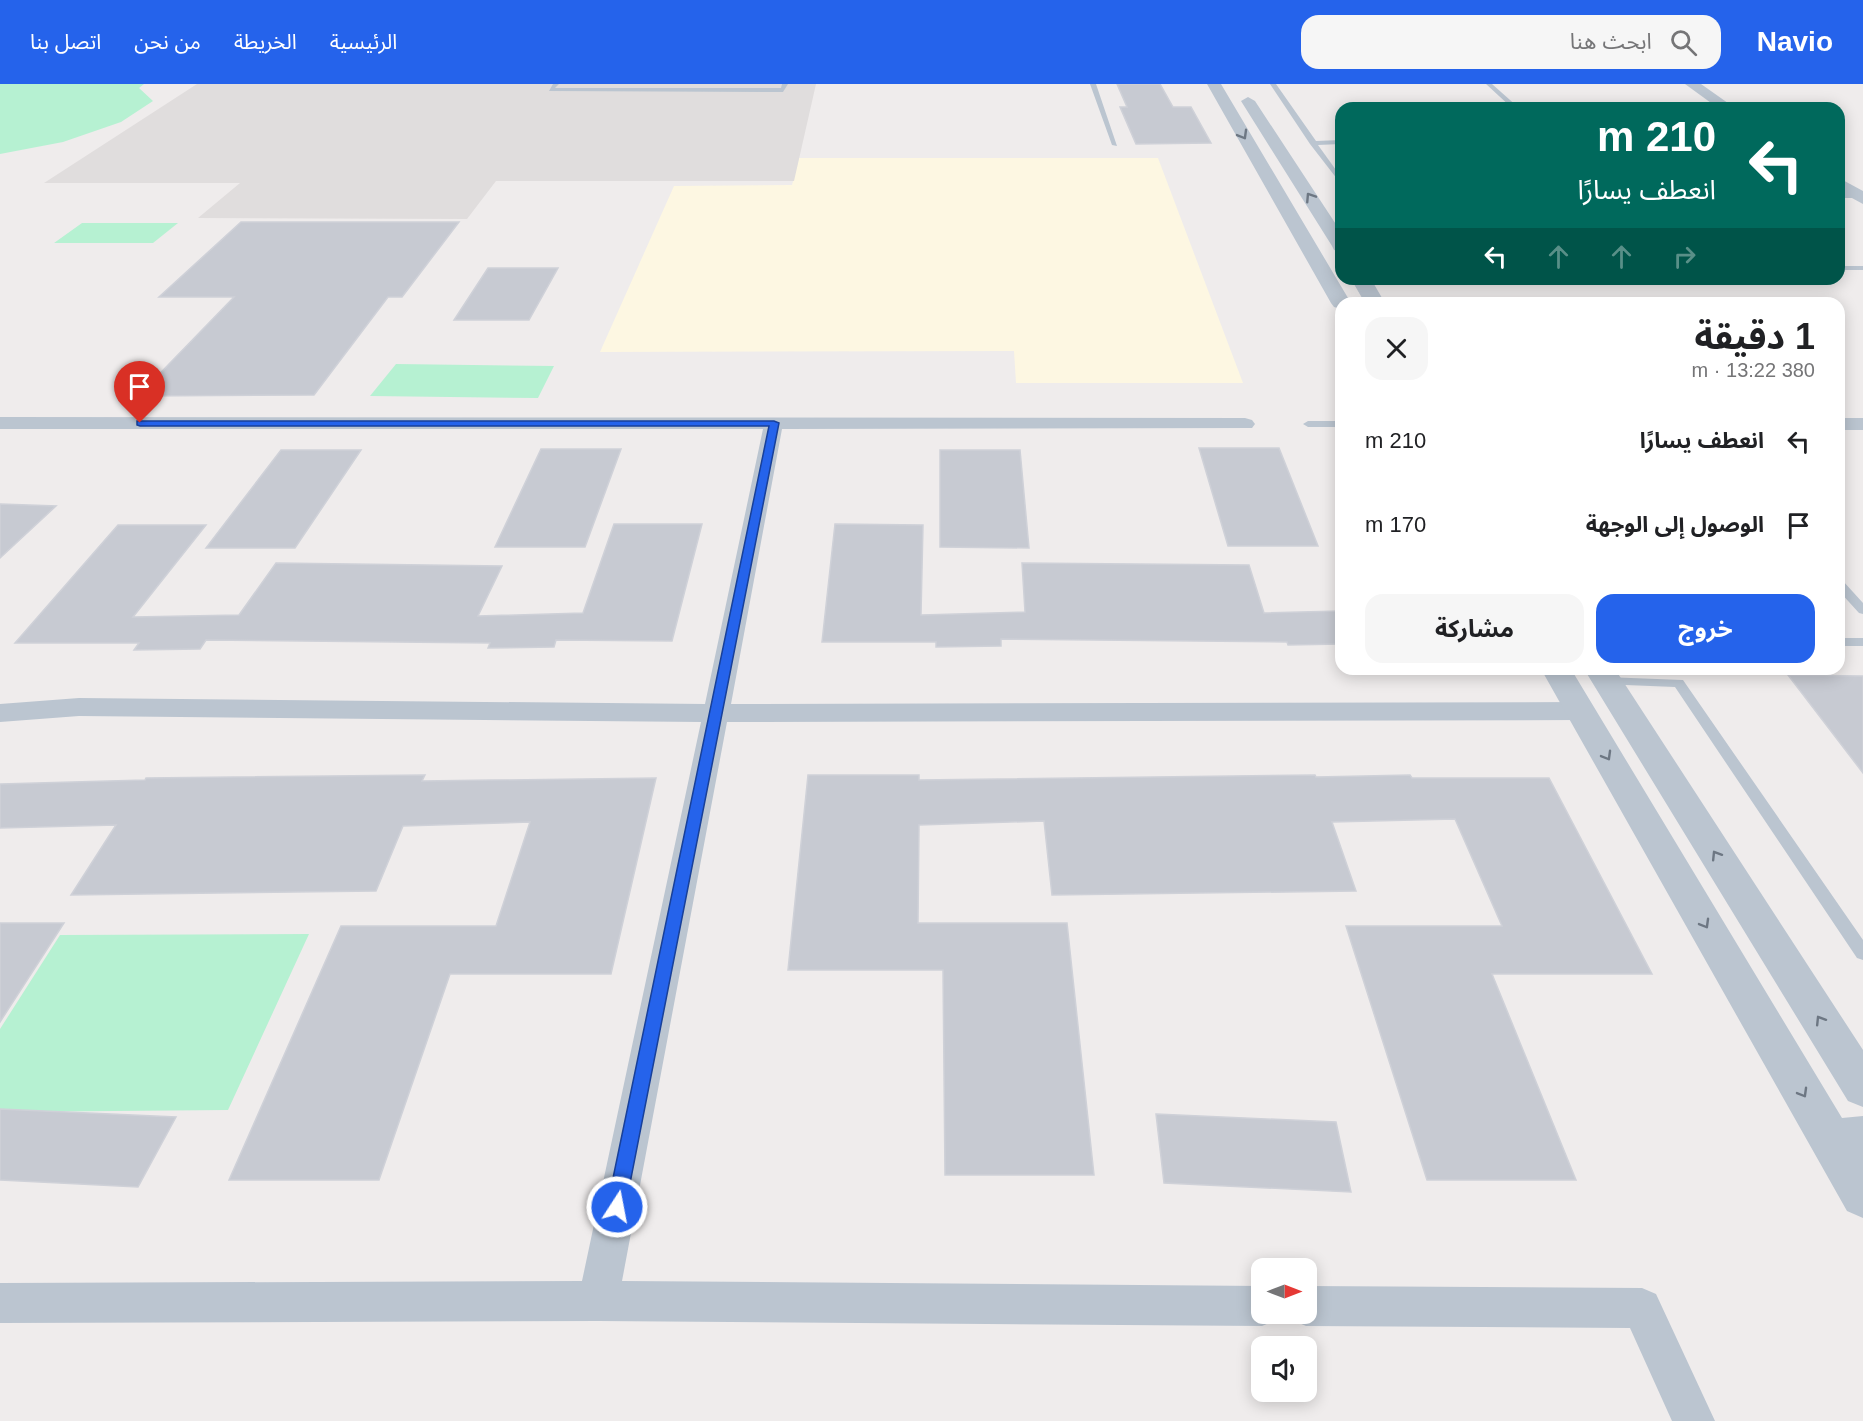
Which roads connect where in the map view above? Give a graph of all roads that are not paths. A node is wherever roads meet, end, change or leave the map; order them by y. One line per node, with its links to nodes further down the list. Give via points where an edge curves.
1 (556, 84): 2 (lane, via 551,90 783,90)
2 (784, 84)
3 (1093, 84): 13 (lane)
4 (1214, 84): 18 (street, one-way to 18)
5 (1236, 84): 19 (street, one-way to 5)
6 (1273, 84): 12 (lane)
7 (1489, 84): 9 (lane)
8 (1692, 84): 10 (street)
9 (1509, 102)
10 (1719, 102)
11 (1335, 142): 12 (lane)
12 (1312, 143): 14 (lane)
13 (1115, 145)
14 (1335, 174)
15 (1845, 187): 17 (street)
16 (1845, 196): 17 (lane)
17 (1861, 197)
18 (1299, 232): 20 (street); 21 (street)
19 (1335, 232)
20 (1335, 236)
21 (1310, 251): 22 (street); 25 (street)
22 (1335, 251)
23 (1845, 267): 24 (lane)
24 (1863, 268)
25 (1337, 297)
26 (0, 423): 27 (street)
27 (774, 423): 28 (street); 41 (street)
28 (1245, 424)
29 (1308, 424): 30 (lane)
30 (1335, 424)
31 (1845, 424): 32 (street)
32 (1863, 424)
33 (1845, 590): 34 (lane)
34 (1863, 610)
35 (1845, 642): 36 (lane)
36 (1863, 642)
37 (1559, 675): 39 (street)
38 (1602, 675): 42 (lane, via 1679,683); 43 (street, one-way to 38)
39 (1580, 711): 41 (street); 44 (street, one-way to 44)
40 (0, 713): 41 (street, via 79,707)
41 (716, 713): 46 (street)
42 (1863, 954)
43 (1863, 1087)
44 (1847, 1140): 45 (street)
45 (1863, 1195)
46 (598, 1301): 47 (street); 48 (street)
47 (0, 1303)
48 (1251, 1306)
49 (1317, 1306): 50 (street, via 1642,1308)
50 (1694, 1421)

